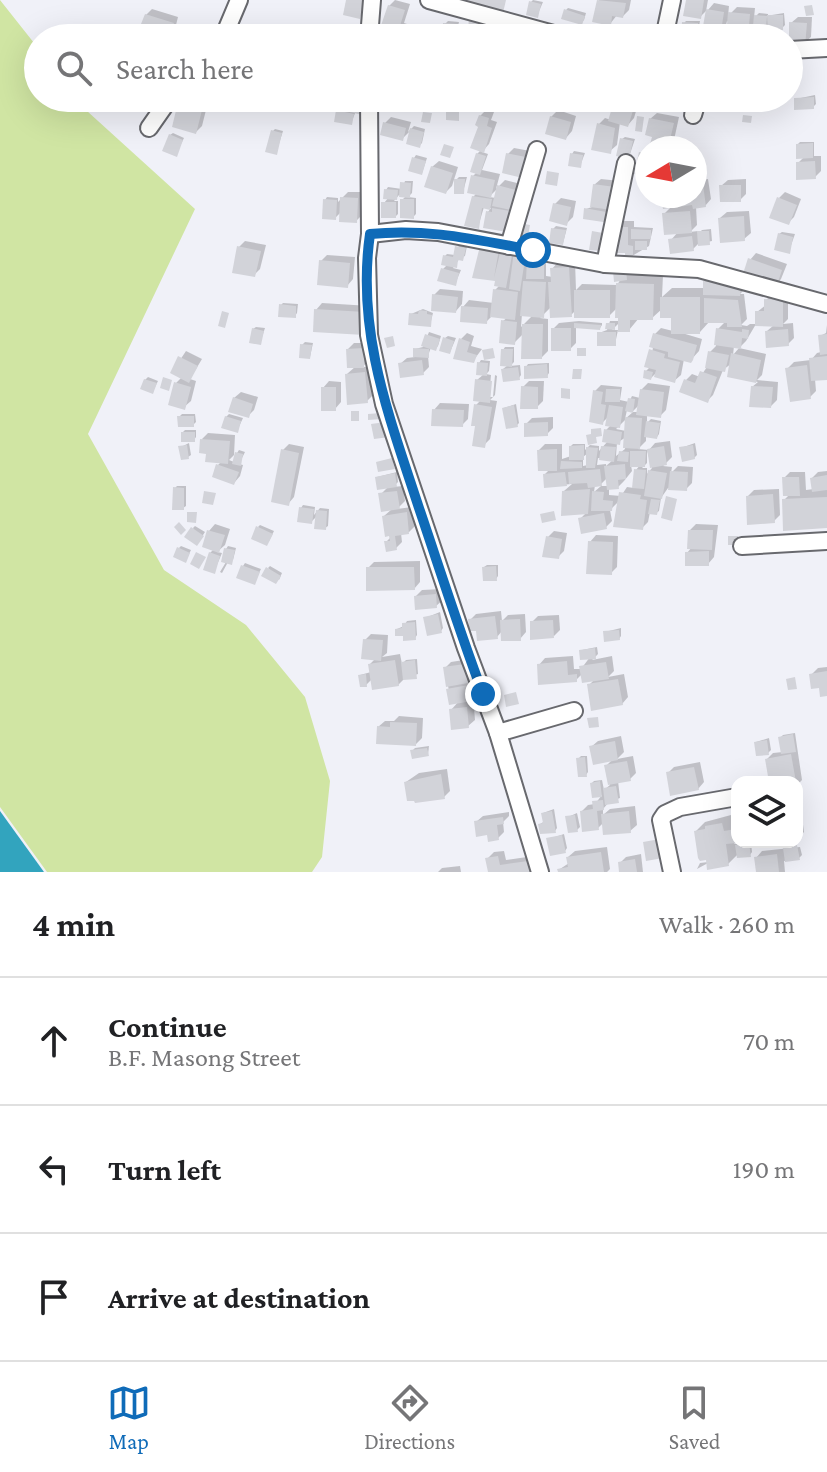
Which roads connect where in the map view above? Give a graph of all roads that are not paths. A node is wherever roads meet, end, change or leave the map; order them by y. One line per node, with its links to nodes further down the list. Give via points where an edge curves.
1 (239, 0): 6 (street)
2 (372, 0): 7 (street)
3 (429, 0): 5 (street)
4 (672, 0): 9 (street)
5 (448, 3): 8 (street)
6 (229, 24)
7 (370, 24)
8 (520, 24)
9 (667, 24)
10 (827, 48): 11 (street)
11 (803, 49)
12 (160, 112): 14 (street)
13 (369, 112): 17 (street)
14 (149, 128)
15 (537, 150): 18 (street)
16 (626, 163): 19 (street)
17 (370, 234): 18 (street, via 438,232); 24 (street, via 369,335 384,404)
18 (509, 246): 19 (street)
19 (605, 264): 20 (street, via 699,269)
20 (827, 304)
21 (827, 541): 22 (street)
22 (742, 546)
23 (574, 711): 24 (street)
24 (498, 733): 26 (street)
25 (731, 798): 27 (street, via 665,814 661,820)
26 (540, 872)
27 (672, 872)

